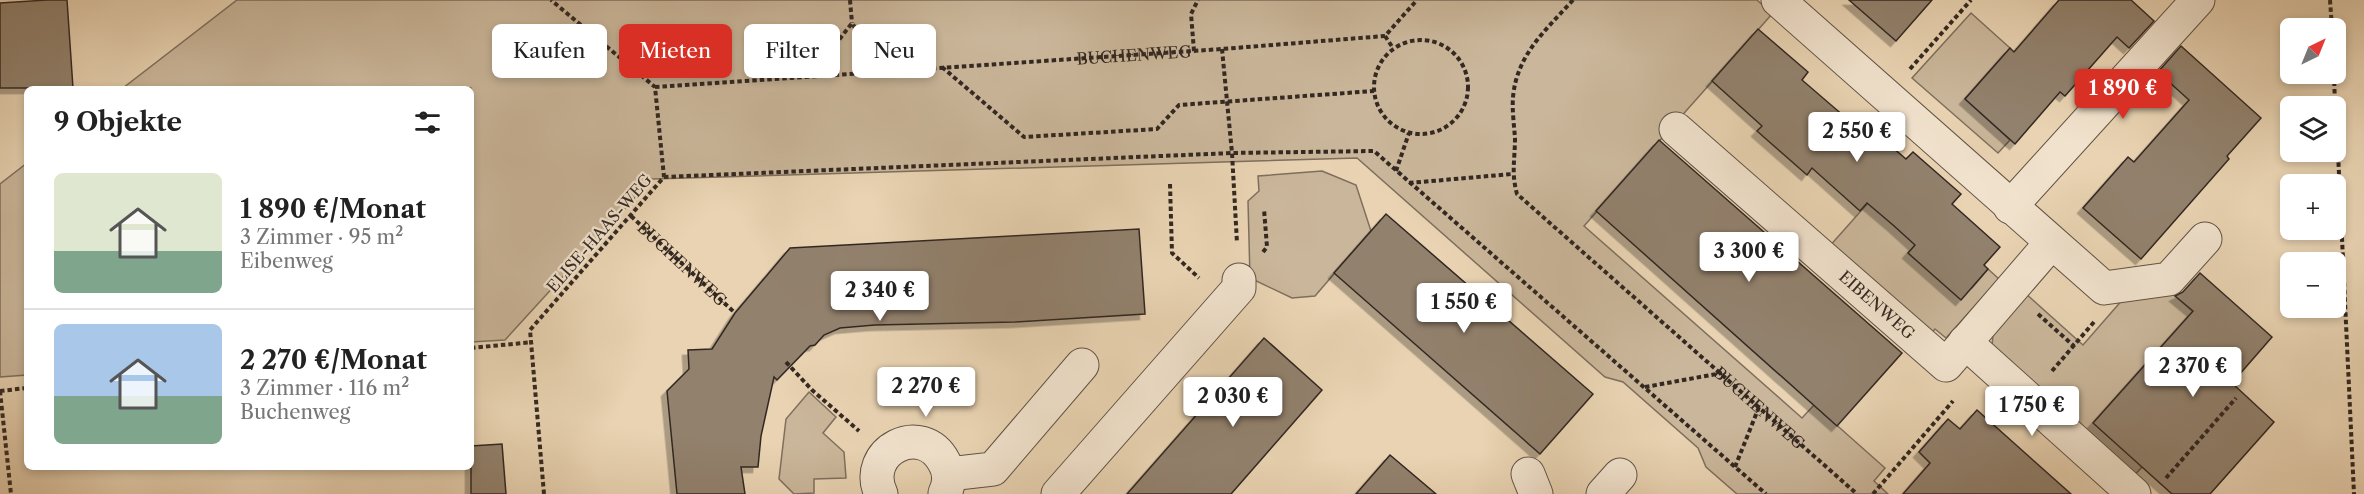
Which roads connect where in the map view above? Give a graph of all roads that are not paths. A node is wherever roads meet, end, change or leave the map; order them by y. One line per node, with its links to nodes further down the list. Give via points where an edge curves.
1 (1778, 0): 4 (street)
2 (2198, 0): 4 (street)
3 (1676, 129): 8 (street, EIBENWEG, via 1946,365)
4 (2010, 207): 6 (street)
5 (2205, 239): 6 (street, via 2169,279 2104,288)
6 (2051, 243): 8 (street, EIBENWEG)
7 (1234, 282): 13 (street)
8 (1965, 342): 11 (street, via 2028,399)
9 (1082, 365): 10 (street, via 993,469)
10 (947, 484): 12 (street, via 946,464 933,448 903,443 880,462 877,481)
11 (2147, 490)
12 (881, 494)
13 (1058, 494)

